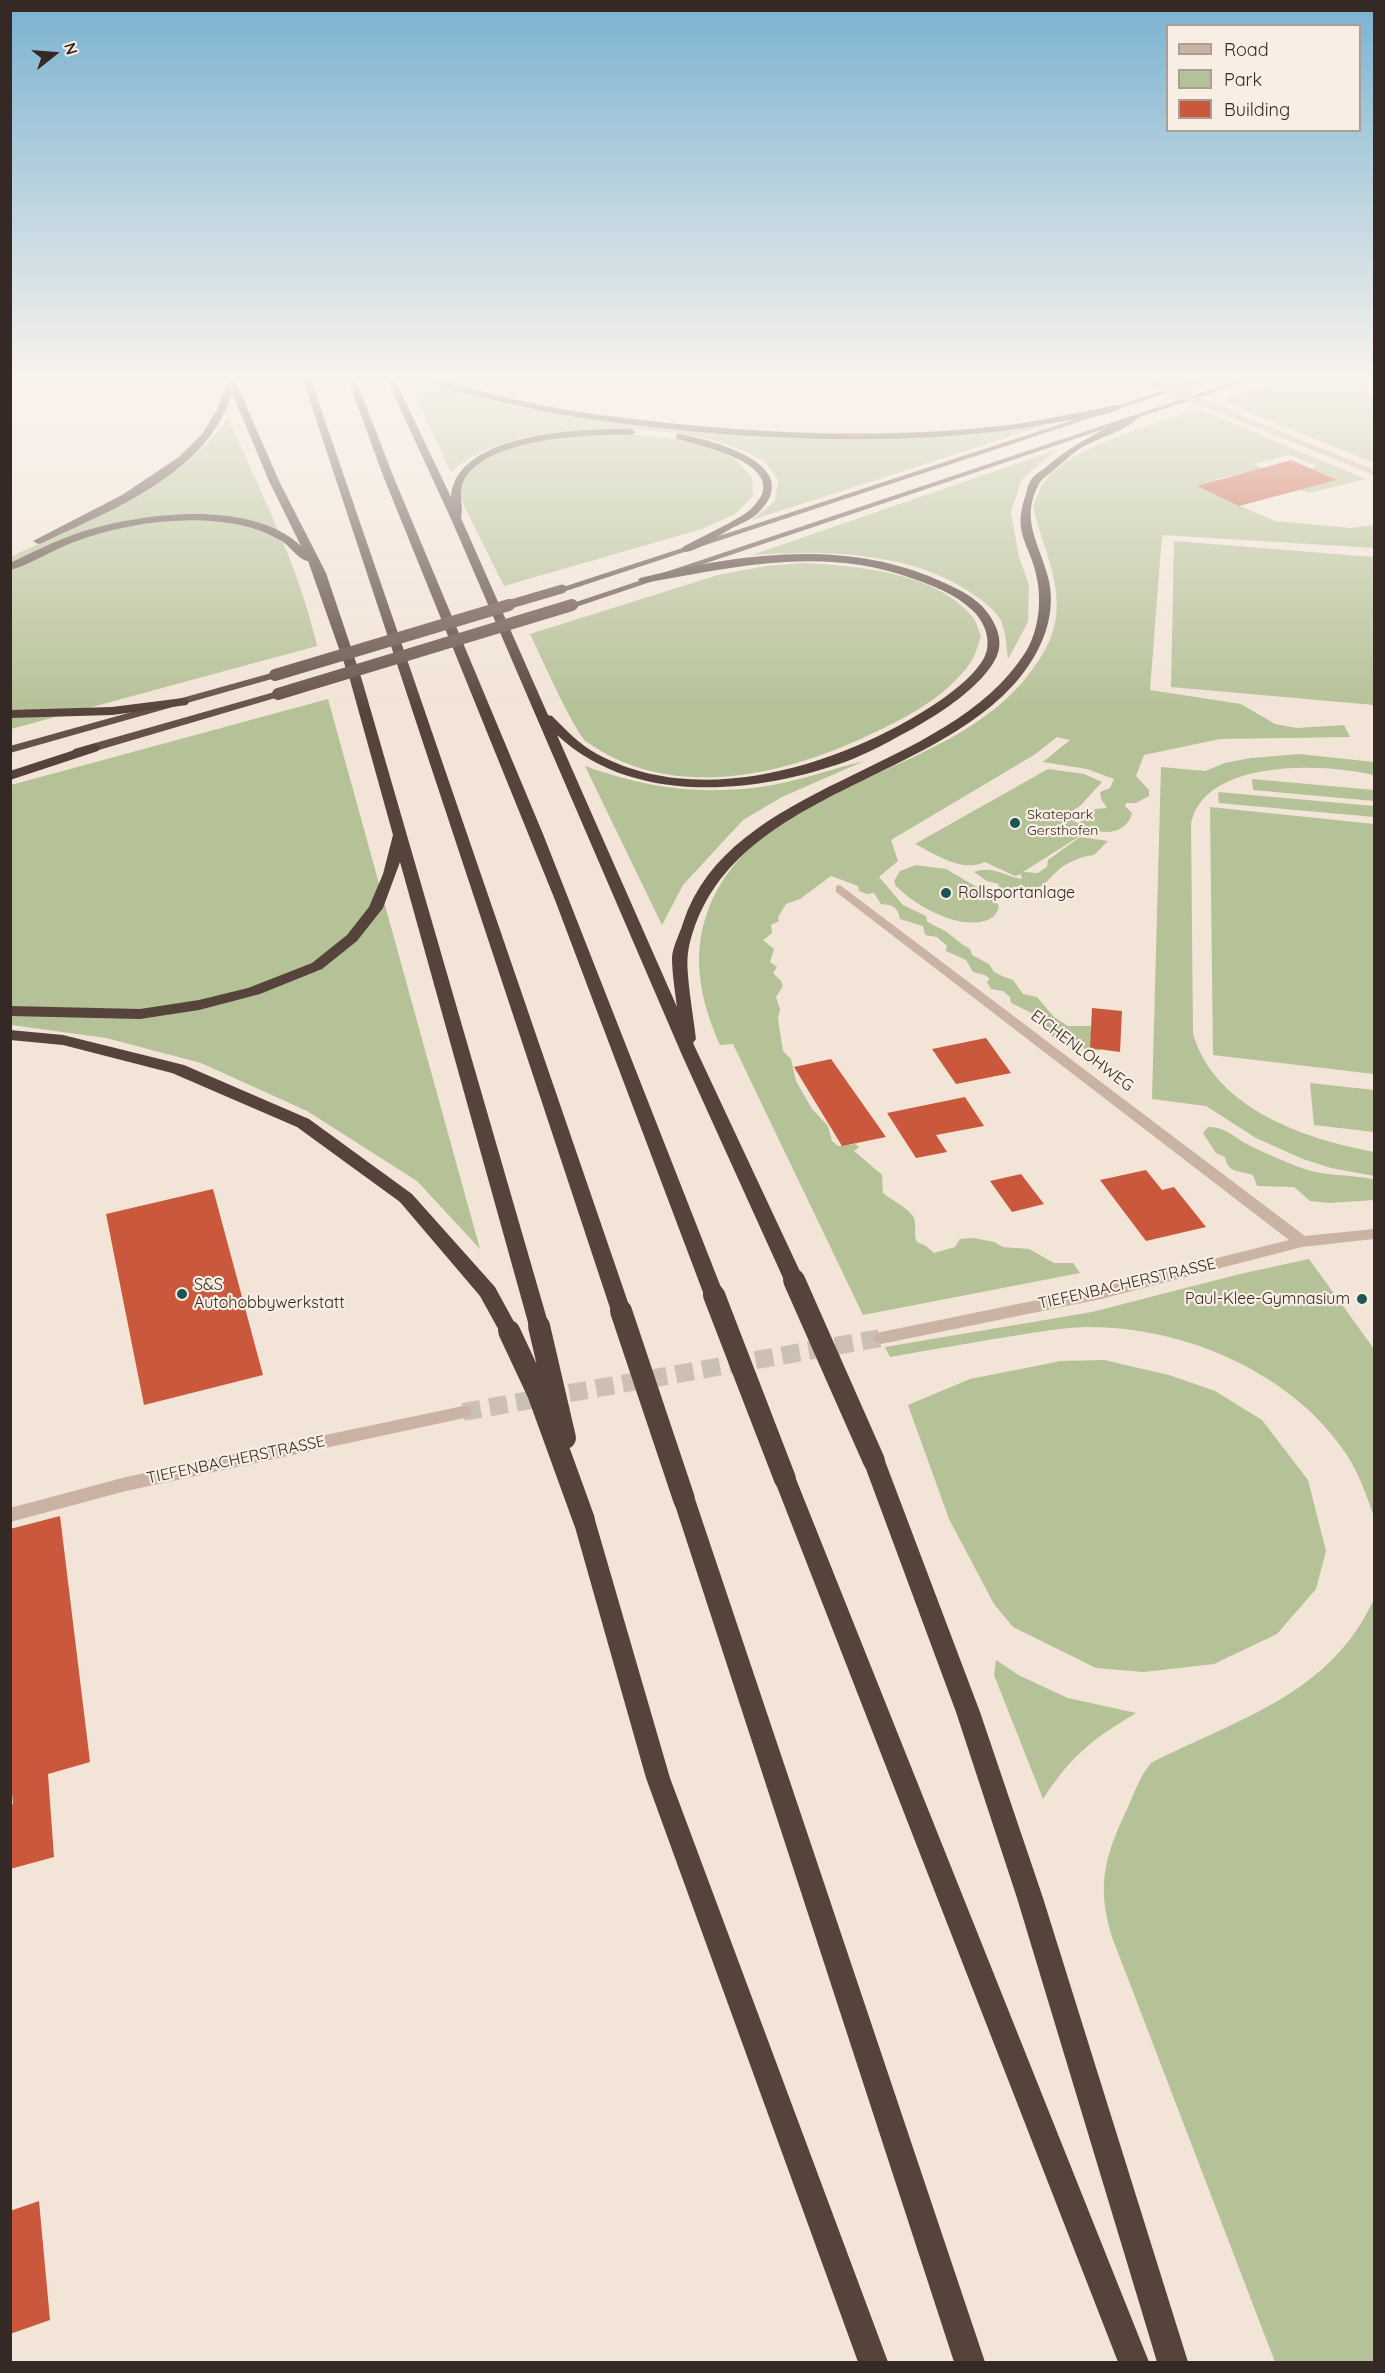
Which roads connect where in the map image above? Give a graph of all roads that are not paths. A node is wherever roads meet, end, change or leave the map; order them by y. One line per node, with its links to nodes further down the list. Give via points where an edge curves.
1 (135, 491): 13 (highway)
2 (278, 491): 15 (highway)
3 (344, 491): 36 (highway, bridge)
4 (394, 491): 37 (highway, bridge, via 567,910 785,1479)
5 (443, 491): 11 (highway)
6 (458, 491): 11 (highway)
7 (766, 491): 12 (highway, via 755,511)
8 (864, 491): 12 (highway)
9 (913, 491): 16 (highway)
10 (1032, 491): 28 (highway, via 1024,516 1043,579 1044,620 1032,652 1012,679 952,729 807,805 753,838 718,872 695,909 681,954)
11 (457, 521): 18 (highway)
12 (687, 549): 17 (highway, bridge)
13 (10, 555)
14 (10, 567): 15 (highway, via 90,533 135,523 194,518 249,525 282,536)
15 (320, 573): 24 (highway)
16 (644, 580): 18 (highway, via 788,557 844,560 896,569 942,584 975,605 993,630 991,656 968,685 930,713 870,746 797,772 746,782 689,783 636,774 594,758 563,735); 20 (highway, bridge)
17 (183, 702): 19 (highway, via 112,711); 21 (highway)
18 (537, 706): 28 (highway)
19 (10, 714)
20 (93, 748): 22 (highway); 23 (highway)
21 (10, 750)
22 (10, 771)
23 (10, 776)
24 (400, 832): 26 (highway, via 390,874 376,908 352,938 317,966 254,991 140,1014); 34 (highway, bridge, via 539,1326)
25 (840, 889): 30 (street, EICHENLOHWEG)
26 (10, 1011)
27 (10, 1035): 34 (highway, bridge, via 63,1040 178,1069 303,1123 406,1198 488,1292 538,1393)
28 (690, 1055): 38 (highway, bridge, via 874,1461 968,1712 1030,1898)
29 (1374, 1234): 30 (street, TIEFENBACHERSTRASSE)
30 (1302, 1242): 31 (street, TIEFENBACHERSTRASSE, via 1101,1293)
31 (881, 1338)
32 (463, 1412): 33 (street, TIEFENBACHERSTRASSE, via 138,1482)
33 (10, 1515)
34 (584, 1521): 35 (highway, via 658,1778)
35 (873, 2362)
36 (970, 2362)
37 (1134, 2362)
38 (1173, 2362)

